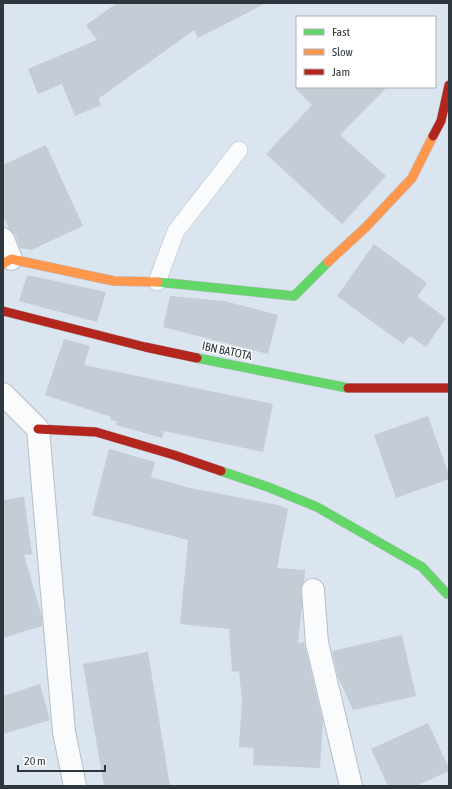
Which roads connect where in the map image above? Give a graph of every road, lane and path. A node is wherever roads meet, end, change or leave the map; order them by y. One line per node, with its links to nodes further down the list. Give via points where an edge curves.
1 (449, 85): 5 (street, via 441,121 412,178 366,227 294,296)
2 (239, 150): 5 (lane, via 176,231)
3 (3, 239): 4 (street)
4 (7, 262): 5 (street, via 114,281)
5 (158, 282)
6 (3, 311): 7 (street, IBN BATOTA, via 145,347 347,388)
7 (449, 388)
8 (3, 394): 9 (street)
9 (38, 428): 11 (street, via 96,432 174,455 310,504 422,567); 12 (street, via 64,732)
10 (313, 590): 13 (street, via 317,643)
11 (447, 594)
12 (75, 786)
13 (351, 786)

